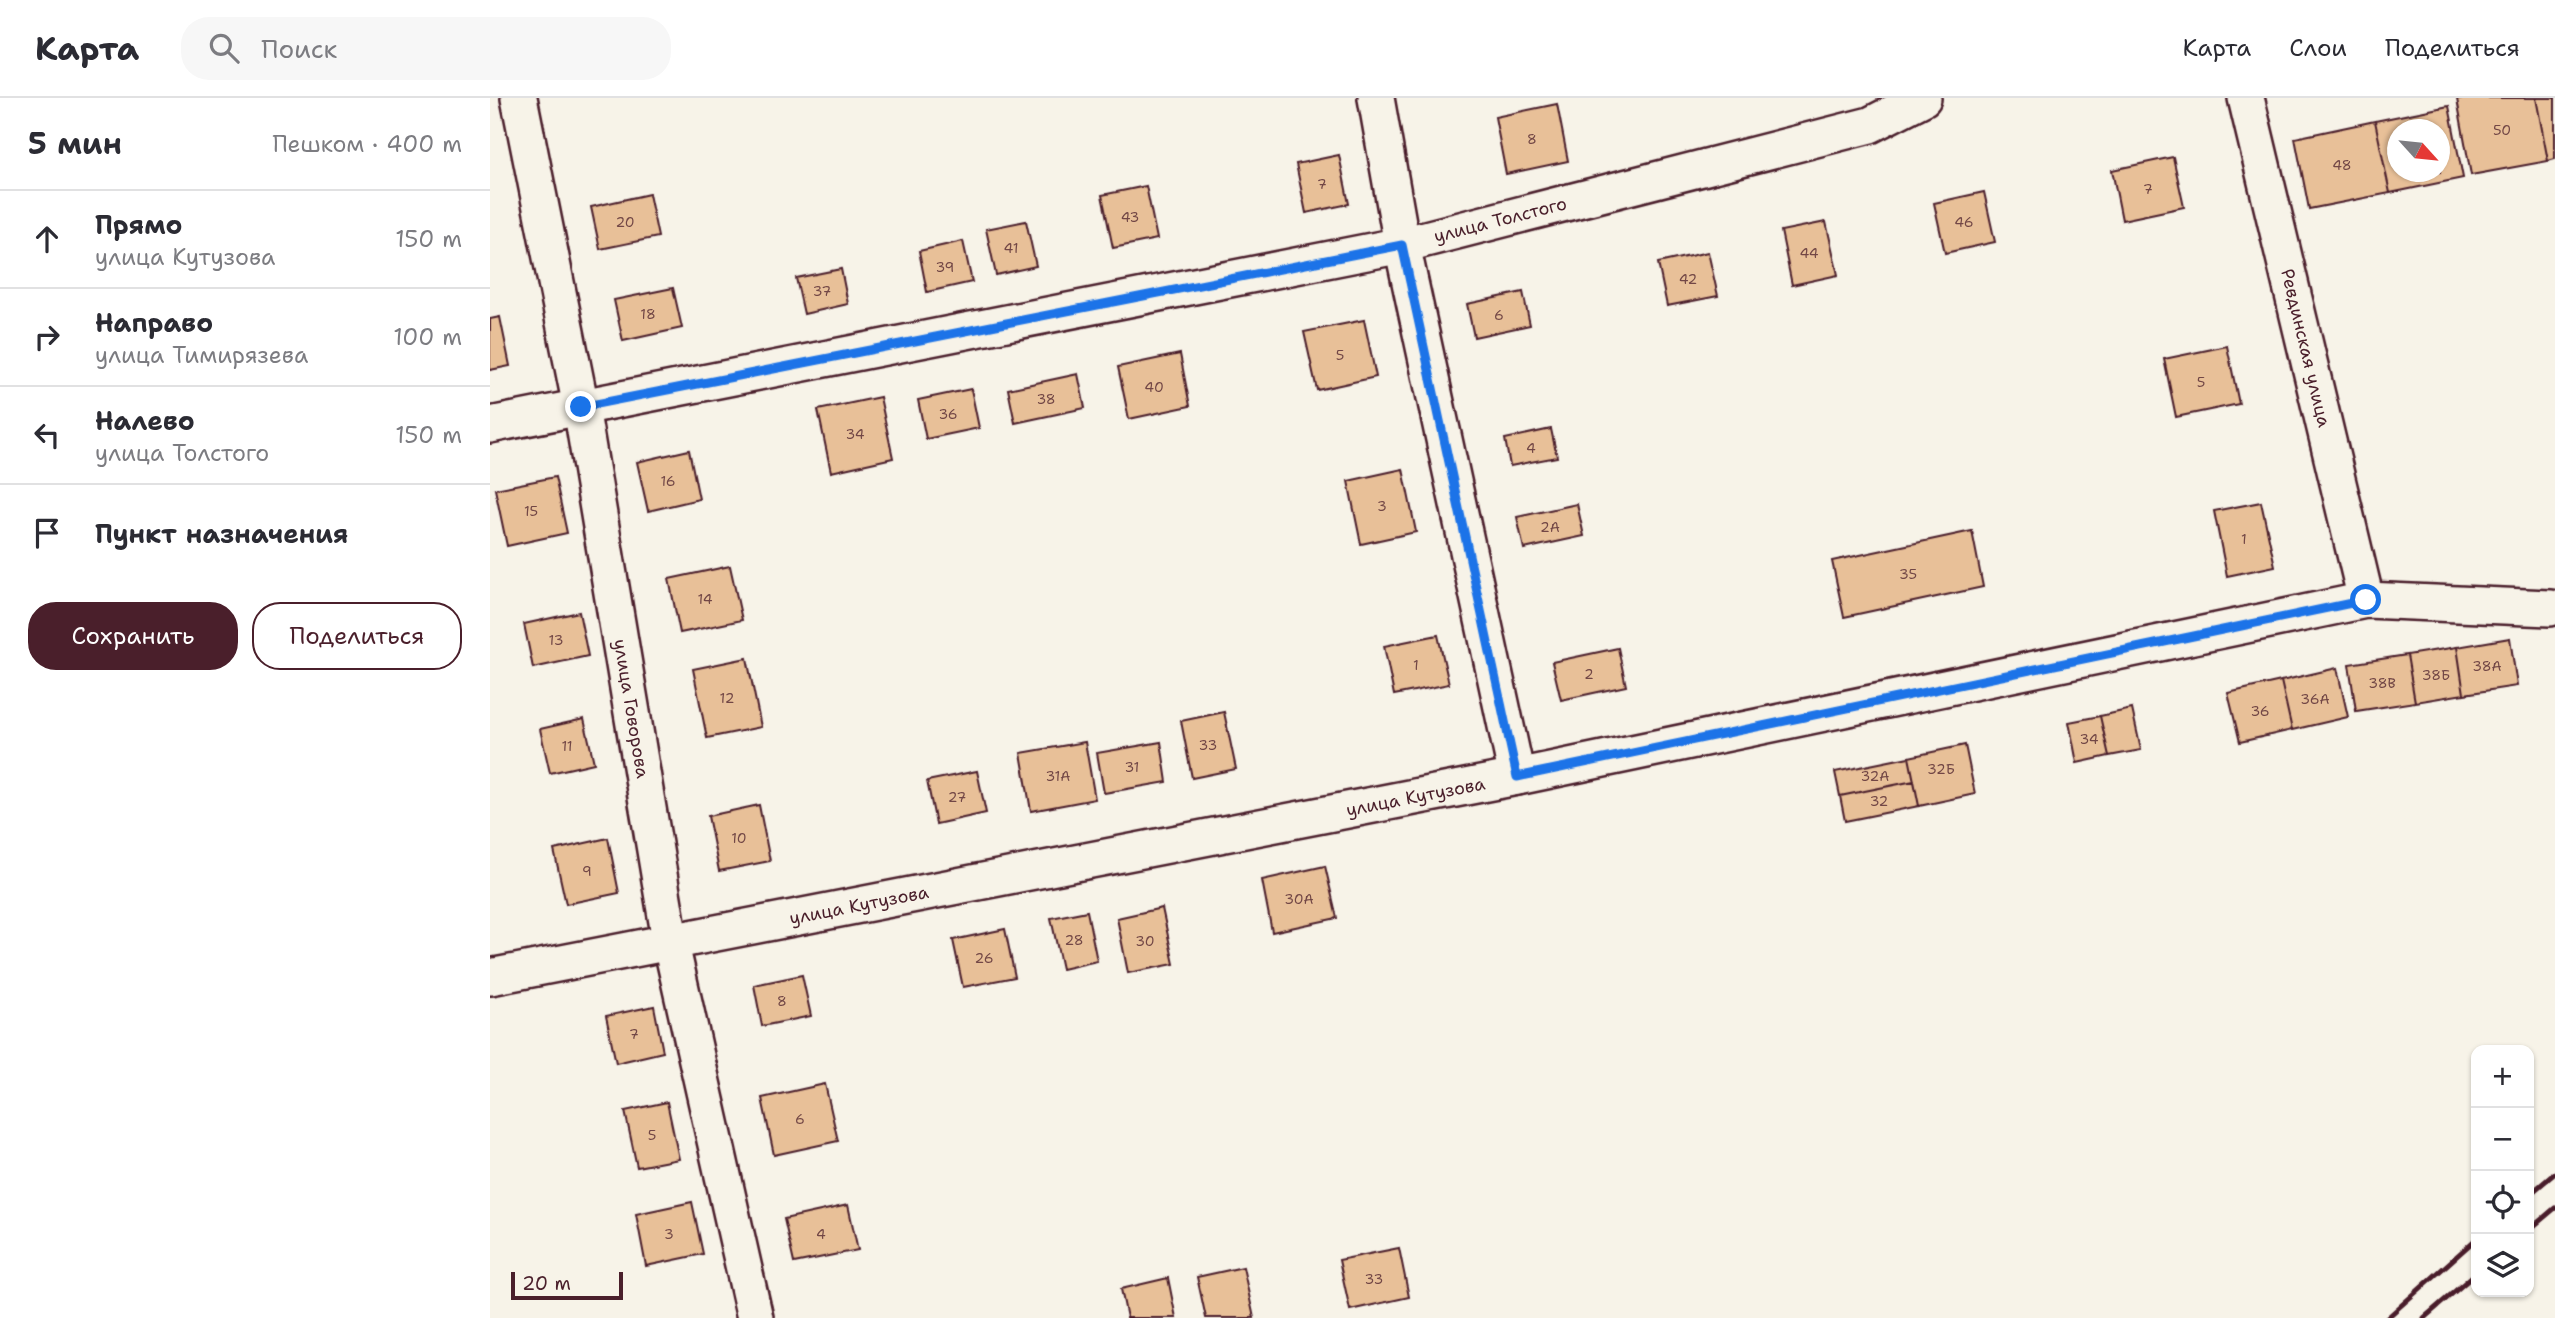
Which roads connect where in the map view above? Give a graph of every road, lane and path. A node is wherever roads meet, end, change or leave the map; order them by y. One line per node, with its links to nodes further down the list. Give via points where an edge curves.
1 (519, 98): 6 (street, улица Говорова)
2 (1376, 98): 5 (street)
3 (1923, 98): 5 (street, улица Толстого, via 1870,125)
4 (2251, 99): 8 (street, Ревдинская улица)
5 (1402, 245): 6 (street, улица Толстого); 10 (street)
6 (581, 407): 7 (street, улица Толстого); 11 (street, улица Говорова)
7 (490, 425)
8 (2366, 600): 9 (street, улица Кутузова); 10 (street, улица Кутузова)
9 (2550, 608)
10 (1517, 777): 11 (street, улица Кутузова)
11 (670, 940): 12 (street, улица Кутузова); 13 (street, улица Говорова)
12 (490, 977)
13 (755, 1318)

